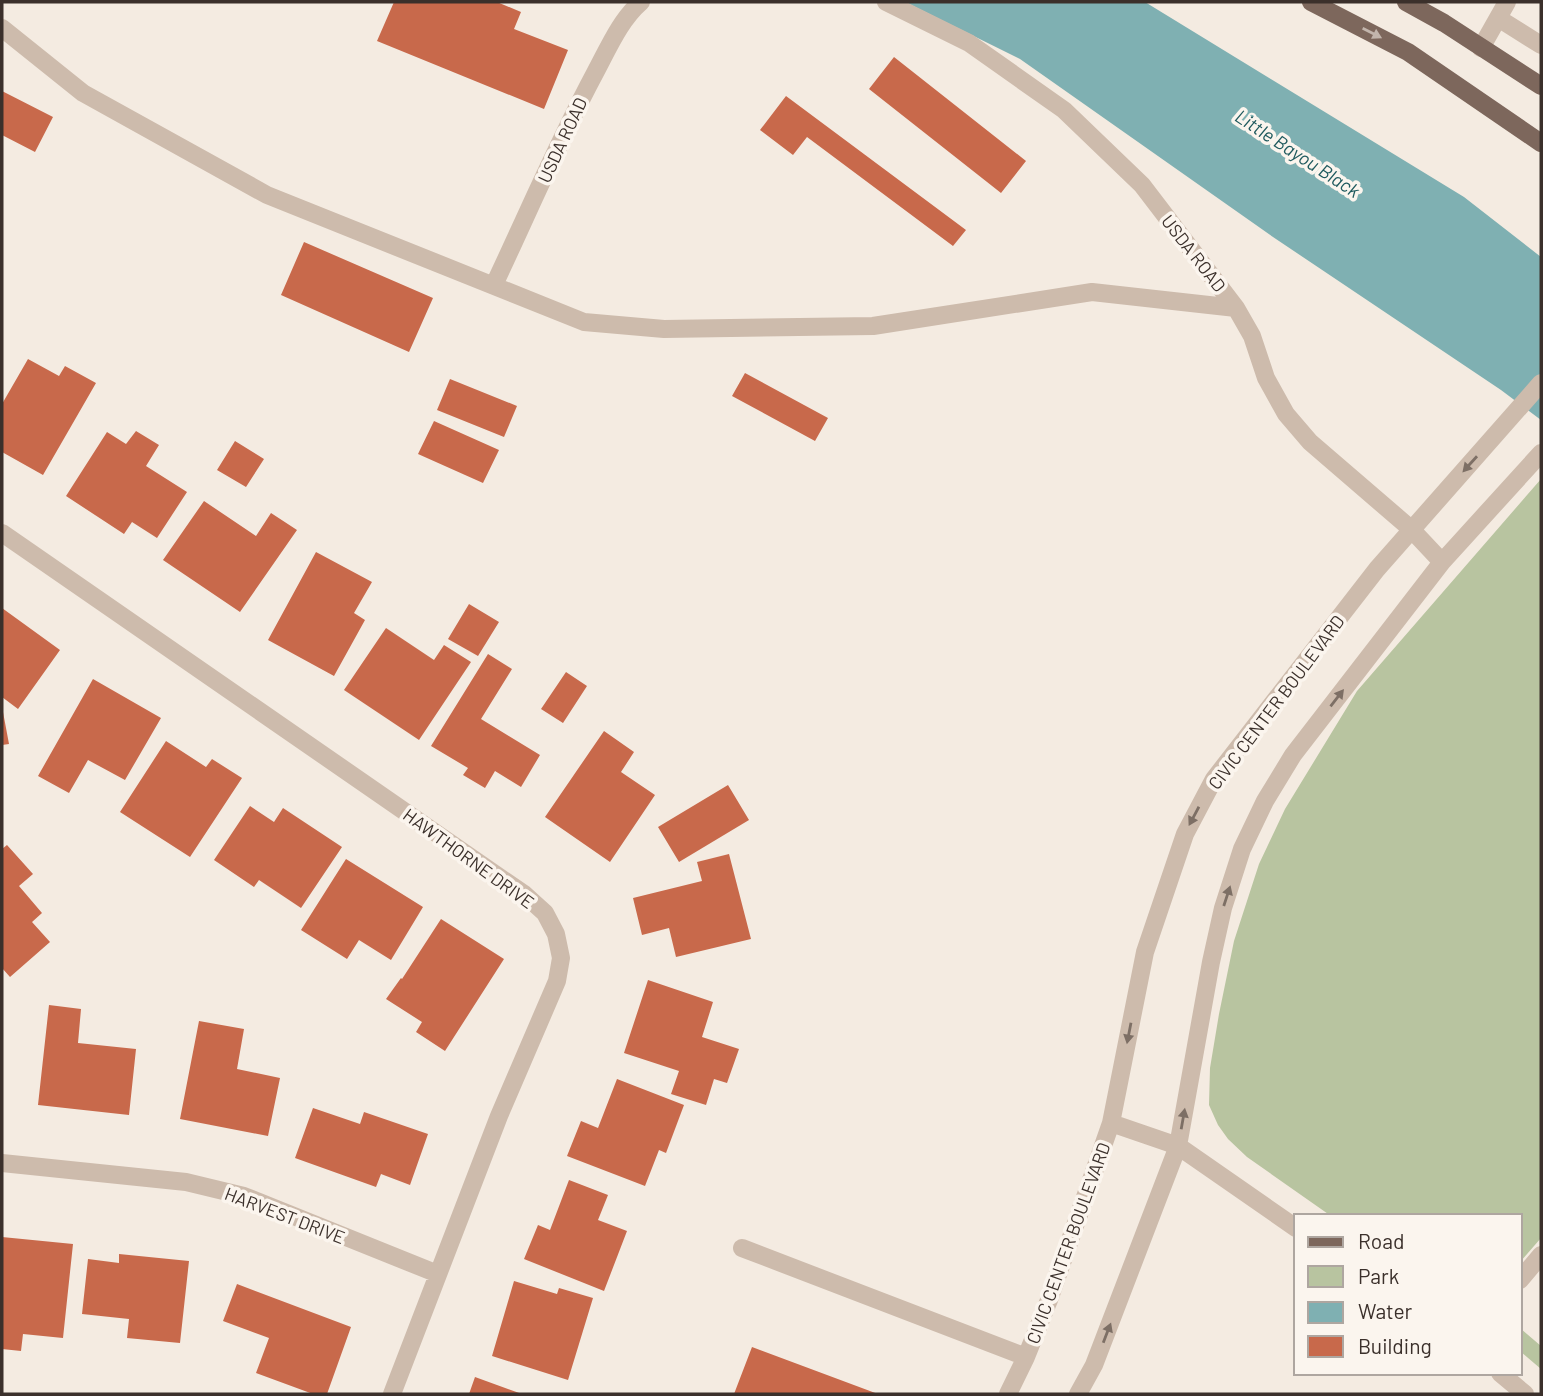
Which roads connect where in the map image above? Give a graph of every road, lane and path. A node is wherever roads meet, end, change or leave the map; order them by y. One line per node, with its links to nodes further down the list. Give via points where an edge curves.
1 (642, 2): 12 (street, USDA ROAD, via 616,34 585,92)
2 (886, 2): 13 (street, USDA ROAD, via 969,43 1064,110 1142,185)
3 (1311, 2): 11 (main road, one-way to 11, via 1408,52)
4 (1406, 2): 9 (main road)
5 (1507, 2): 6 (street)
6 (1498, 18): 8 (street); 9 (street)
7 (2, 27): 12 (street, via 83,93 267,195)
8 (1541, 46)
9 (1481, 48): 10 (main road)
10 (1541, 86)
11 (1541, 142)
12 (494, 285): 13 (street, via 584,321 664,329 873,326 1092,292)
13 (1236, 308): 16 (street, USDA ROAD, via 1286,414 1310,442)
14 (1541, 383): 16 (street, CIVIC CENTER BOULEVARD, one-way to 16)
15 (1541, 453): 18 (street)
16 (1411, 529): 18 (street, USDA ROAD); 19 (street, CIVIC CENTER BOULEVARD, one-way to 19, via 1214,779 1185,834 1145,952)
17 (2, 533): 25 (street, HAWTHORNE DRIVE, via 524,894 545,913 556,933 561,958 557,981)
18 (1442, 562): 20 (street, one-way to 18, via 1211,962 1242,849 1293,755)
19 (1111, 1123): 20 (street); 27 (street, CIVIC CENTER BOULEVARD)
20 (1178, 1146): 22 (street); 31 (street, one-way to 20, via 1094,1365)
21 (2, 1163): 25 (street, HARVEST DRIVE, via 211,1187)
22 (1294, 1227)
23 (742, 1248): 27 (street)
24 (1541, 1255): 26 (street)
25 (438, 1274): 29 (street, HAWTHORNE DRIVE)
26 (1522, 1278)
27 (1026, 1357): 30 (street, CIVIC CENTER BOULEVARD)
28 (1502, 1375): 32 (street)
29 (392, 1394)
30 (1008, 1394)
31 (1078, 1394)
32 (1525, 1394)

